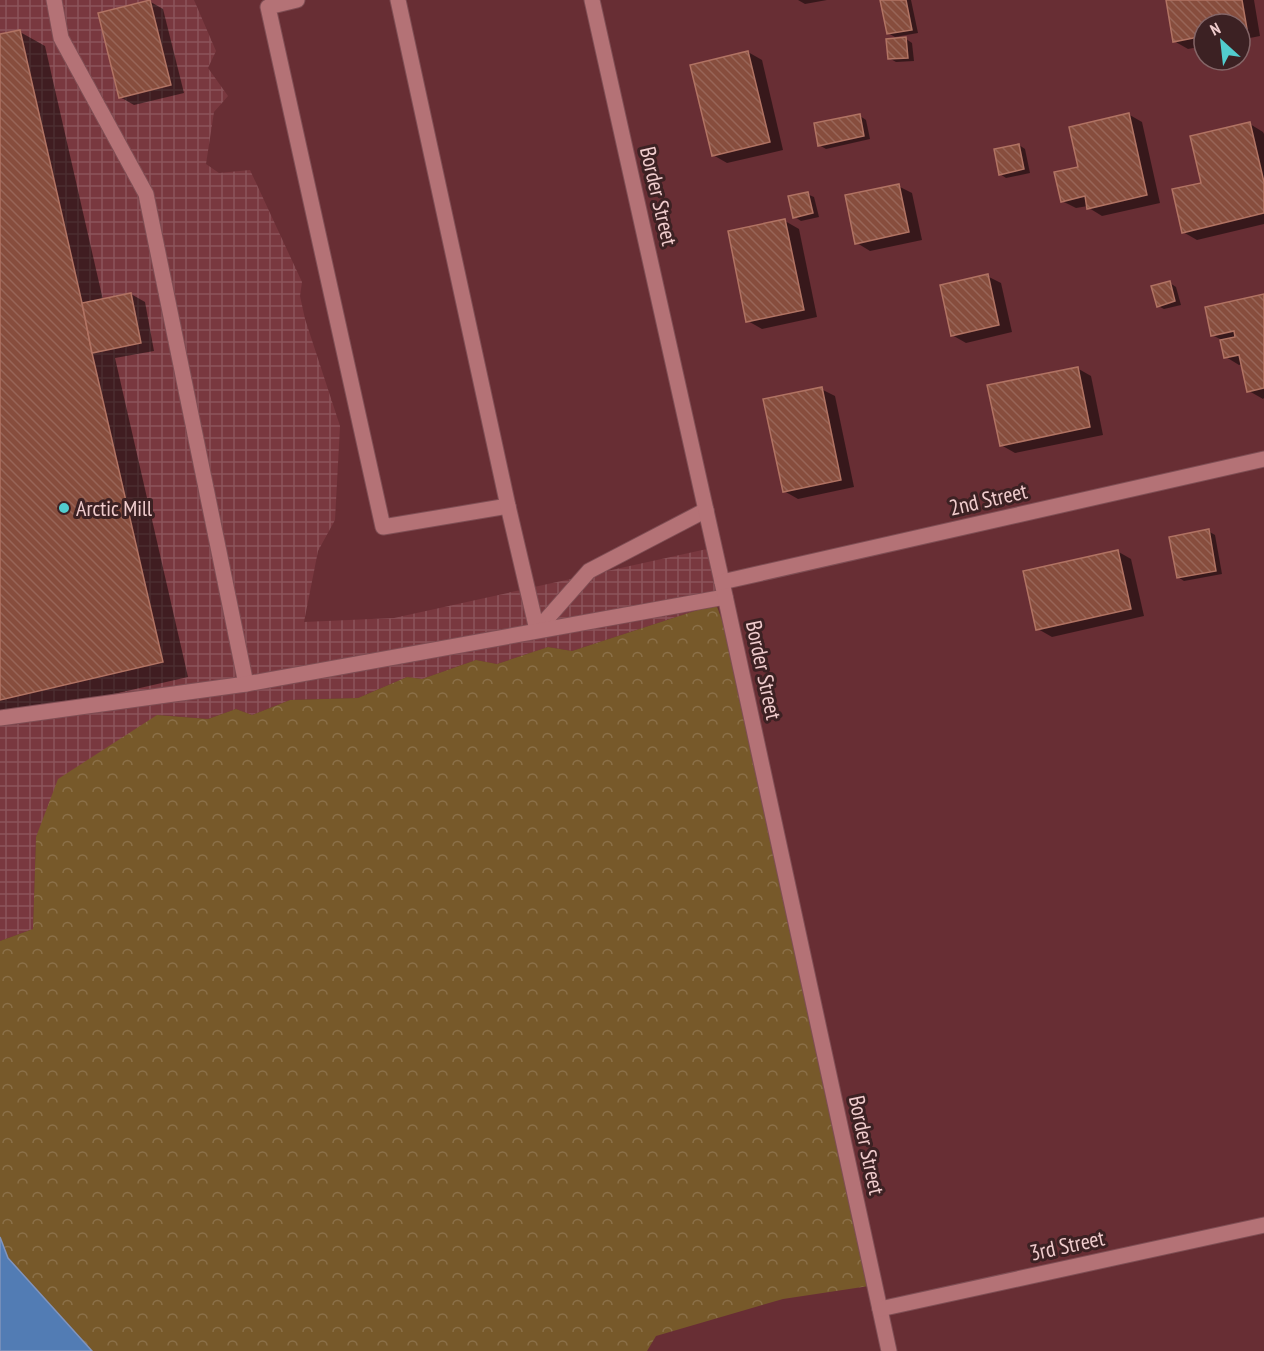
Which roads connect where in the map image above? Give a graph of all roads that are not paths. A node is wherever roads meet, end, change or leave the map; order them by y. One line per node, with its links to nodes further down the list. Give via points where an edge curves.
1 (54, 0): 10 (street, via 62,38 146,194)
2 (297, 0): 6 (street, via 268,7 383,527)
3 (398, 0): 6 (street)
4 (592, 0): 7 (street, Border Street)
5 (1264, 459): 8 (street, 2nd Street)
6 (508, 506): 9 (street)
7 (706, 510): 8 (street, Border Street); 9 (street, via 589,571)
8 (723, 589): 9 (street, 2nd Street); 13 (street, Border Street)
9 (537, 630): 10 (street, 2nd Street)
10 (246, 684): 11 (street, 2nd Street)
11 (0, 718)
12 (1264, 1225): 13 (street, 3rd Street)
13 (880, 1308): 14 (street, Border Street)
14 (889, 1351)

